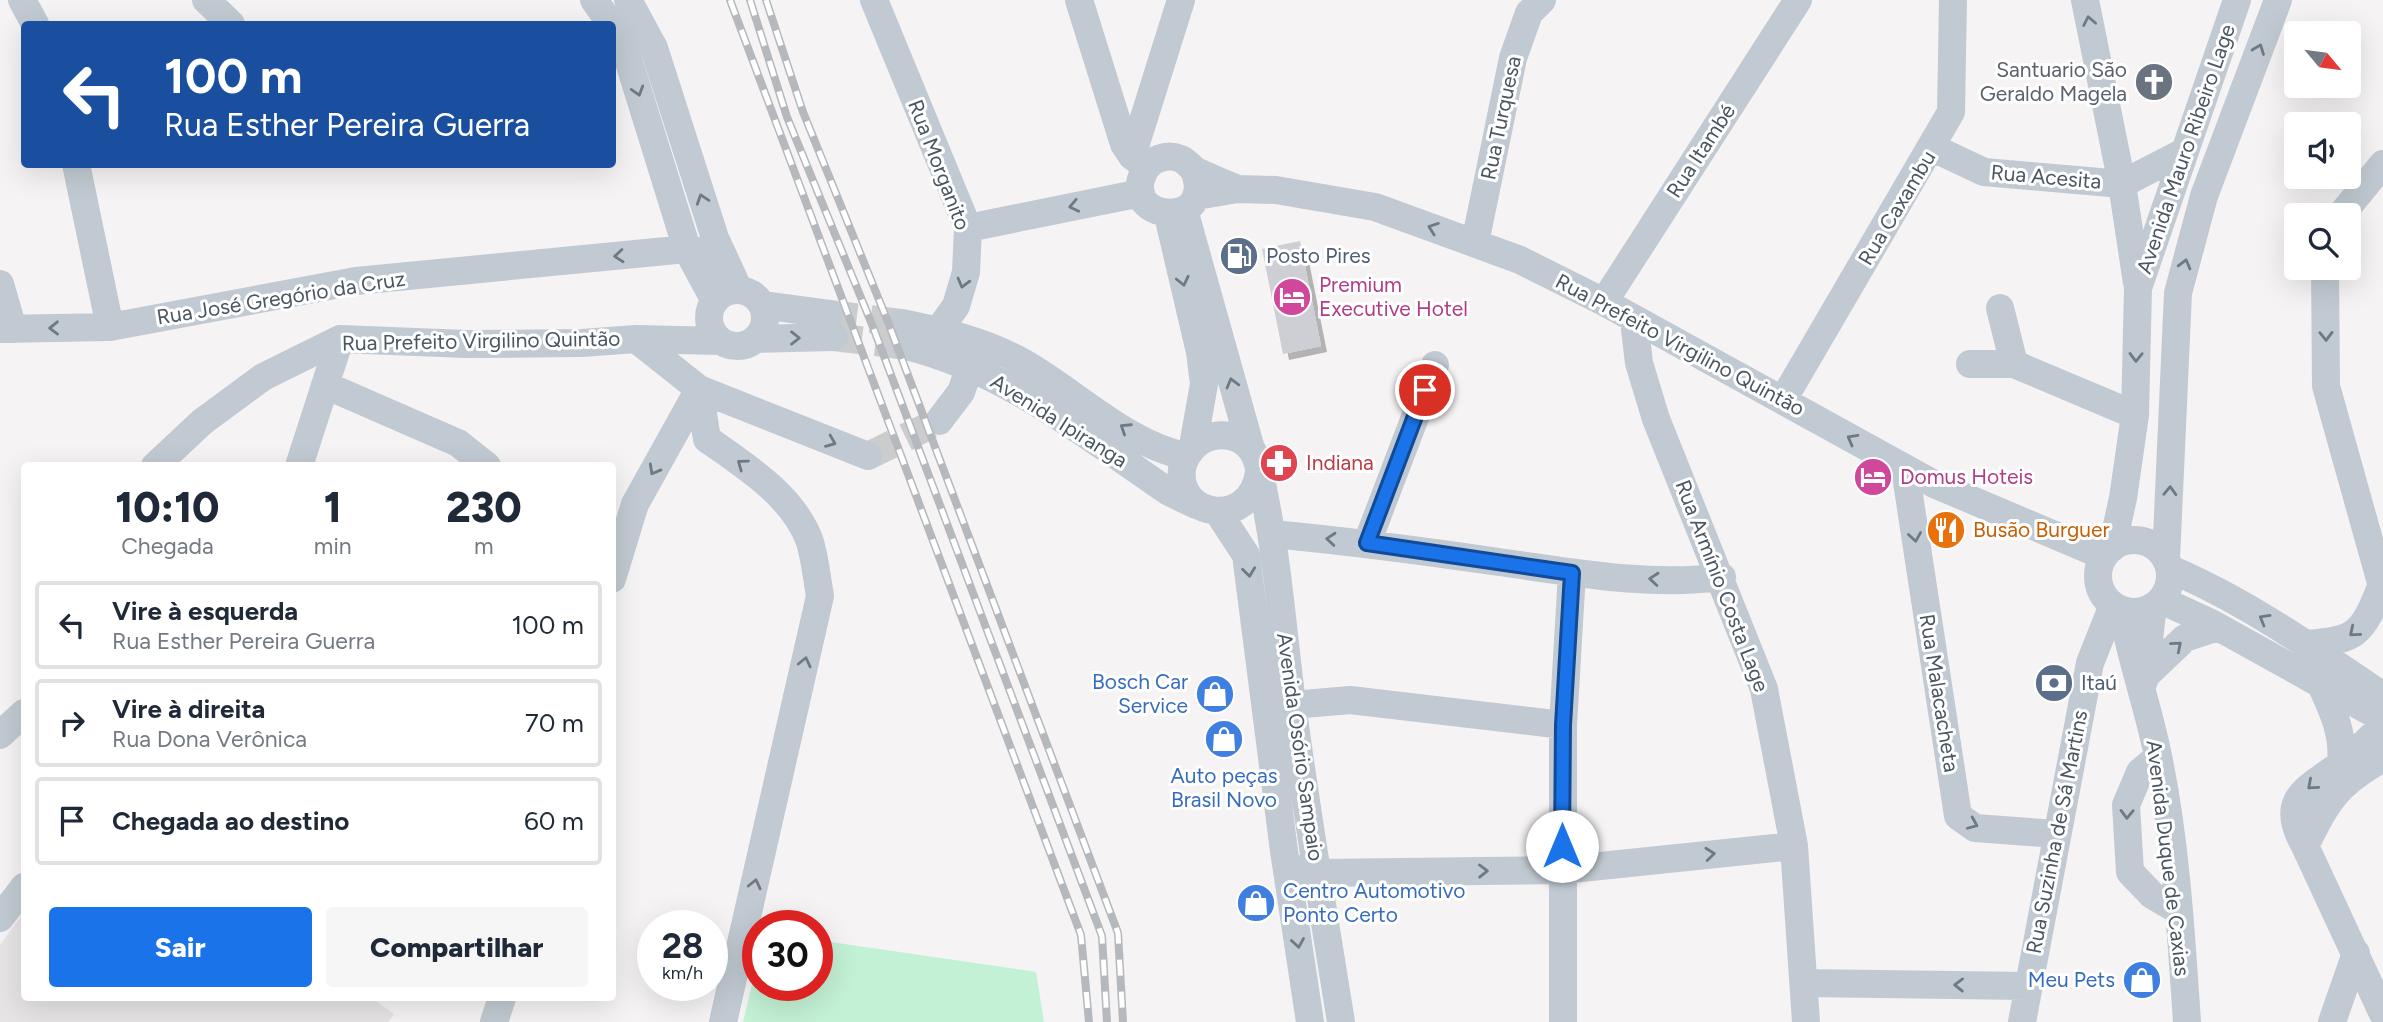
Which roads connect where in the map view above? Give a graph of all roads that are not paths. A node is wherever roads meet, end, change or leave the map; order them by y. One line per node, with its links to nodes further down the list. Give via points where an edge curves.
1 (22, 0): 15 (street)
2 (206, 0): 16 (street)
3 (233, 0): 17 (street)
4 (594, 0): 18 (street)
5 (628, 0): 33 (street, one-way to 5, via 654,48)
6 (874, 0): 30 (street, Rua Morganito)
7 (1079, 0): 20 (street)
8 (1181, 0): 21 (street)
9 (1542, 0): 31 (street, Rua Turquesa, via 1529,13 1513,58)
10 (1798, 0): 38 (street, Rua Itambé)
11 (1953, 0): 22 (street, Rua Caxambu, via 1951,112)
12 (2085, 0): 27 (street, one-way to 12)
13 (2237, 0): 23 (street, Avenida Mauro Ribeiro Lage)
14 (2278, 0): 69 (street, Avenida Mauro Ribeiro Lage, one-way to 14, via 2178,293 2204,196)
15 (33, 21)
16 (229, 21)
17 (232, 21)
18 (609, 21)
19 (616, 34): 32 (street, one-way to 32, via 628,59)
20 (1113, 103): 21 (street); 26 (street, via 1124,144)
21 (1140, 128): 26 (street); 28 (street)
22 (1933, 148): 27 (street, Rua Acesita, via 1984,172); 54 (street, Rua Caxambu)
23 (2182, 153): 27 (street); 36 (street, Avenida Mauro Ribeiro Lage)
24 (2383, 164): 29 (street)
25 (77, 168): 41 (street)
26 (1140, 172): 28 (street, via 1158,158); 28 (street, via 1151,208); 30 (street, one-way to 30)
27 (2122, 184): 36 (street)
28 (1183, 189): 31 (street, Rua Prefeito Virgilino Quintão, one-way to 28, via 1375,207 1276,190); 57 (street, one-way to 57, via 1204,384); 59 (street, Avenida Osório Sampaio, one-way to 28)
29 (2351, 203)
30 (968, 228): 43 (street, Rua Morganito, one-way to 43, via 966,272 956,306)
31 (1475, 243): 38 (street, Rua Prefeito Virgilino Quintão)
32 (687, 249): 33 (street); 37 (street); 41 (street, Rua José Gregório da Cruz, one-way to 41, via 356,281)
33 (726, 263): 37 (street)
34 (2325, 280): 72 (street, one-way to 72, via 2326,386)
35 (0, 284): 42 (street)
36 (2138, 288): 55 (street, Avenida Mauro Ribeiro Lage, one-way to 55)
37 (732, 301): 45 (street, Rua Prefeito Virgilino Quintão); 46 (street, via 764,323); 46 (street, one-way to 37, via 831,326); 47 (street, via 710,327)
38 (1604, 302): 40 (street, Rua Prefeito Virgilino Quintão)
39 (2000, 308): 49 (street)
40 (1634, 321): 54 (street, Rua Prefeito Virgilino Quintão); 71 (street, Rua Armínio Costa Lage, via 1639,363 1656,419)
41 (110, 327): 42 (street, Rua José Gregório da Cruz, one-way to 42)
42 (7, 329)
43 (938, 331): 51 (street, Avenida Ipiranga, via 904,335); 57 (street, Avenida Ipiranga, one-way to 43, via 1156,448 1001,351)
44 (340, 339): 45 (street, Rua Prefeito Virgilino Quintão, via 467,344); 52 (street); 60 (street, Rua Prefeito Virgilino Quintão, via 263,377 201,422)
45 (636, 339): 47 (street, Rua Prefeito Virgilino Quintão); 53 (street, Rua Prefeito Virgilino Quintão)
46 (755, 339): 47 (street, Rua Prefeito Virgilino Quintão, via 738,346)
47 (721, 341)
48 (1970, 364): 49 (street)
49 (2014, 364): 55 (street)
50 (1435, 365): 66 (street)
51 (970, 367): 56 (street, via 961,393); 64 (street, Avenida Ipiranga, via 1011,385 1169,492)
52 (325, 385): 61 (street); 62 (street, via 458,443)
53 (699, 389): 58 (street, Rua Prefeito Virgilino Quintão, one-way to 58); 68 (street, one-way to 68, via 635,504); 103 (street, one-way to 53, via 820,596 810,543 795,512 751,470 707,439)
54 (1783, 400): 63 (street, Rua Prefeito Virgilino Quintão, one-way to 54)
55 (2135, 415): 67 (street, Avenida Mauro Ribeiro Lage, via 2123,498)
56 (939, 421)
57 (1190, 451): 59 (street, via 1204,438 1229,435); 64 (street, via 1182,468 1187,493)
58 (868, 456)
59 (1255, 460): 64 (street, via 1252,497 1231,511); 65 (street, Avenida Osório Sampaio)
60 (159, 462)
61 (300, 462)
62 (482, 462)
63 (1905, 469): 67 (street, Rua Prefeito Virgilino Quintão); 88 (street, Rua Malacacheta, one-way to 88, via 1958,816 1975,828)
64 (1212, 511): 91 (street, Avenida Osório Sampaio, one-way to 91, via 1246,555)
65 (1272, 534): 66 (street, one-way to 65); 80 (street, Avenida Osório Sampaio)
66 (1367, 543): 70 (street)
67 (2108, 552): 69 (street, via 2135,540 2147,542); 74 (street, via 2098,577 2105,597)
68 (616, 560)
69 (2168, 564): 73 (street, via 2167,590); 76 (street, one-way to 69)
70 (1572, 573): 71 (street, one-way to 70, via 1687,582); 83 (street)
71 (1721, 578): 89 (street, Rua Armínio Costa Lage, via 1764,689)
72 (2381, 593): 76 (street, one-way to 76, via 2360,629 2343,641)
73 (2157, 603): 74 (street, via 2143,611); 75 (street); 78 (street, Avenida Duque de Caxias)
74 (2117, 608): 77 (street, Rua Suzinha de Sá Martins); 78 (street, Avenida Duque de Caxias)
75 (2218, 627): 78 (street, one-way to 75, via 2185,638); 79 (street)
76 (2306, 644): 81 (street)
77 (2090, 663): 78 (street, via 2112,652); 88 (street, Rua Suzinha de Sá Martins)
78 (2139, 677): 85 (street, Avenida Duque de Caxias)
79 (2321, 685): 81 (street); 87 (street, via 2343,746)
80 (1292, 705): 83 (street, via 1350,700); 93 (street, Avenida Osório Sampaio)
81 (2382, 715): 87 (street)
82 (21, 716): 84 (street)
83 (1563, 725): 92 (street)
84 (0, 735)
85 (2158, 757): 95 (street, Avenida Duque de Caxias); 95 (street, one-way to 95, via 2140,772 2126,805 2130,872 2152,895)
86 (2383, 758): 90 (street, via 2350,777 2328,799)
87 (2341, 764): 90 (street, one-way to 90, via 2306,787 2294,808 2294,827)
88 (2056, 834): 99 (street, Rua Suzinha de Sá Martins)
89 (1794, 846): 92 (street, one-way to 89); 98 (street, Rua Armínio Costa Lage)
90 (2305, 846): 97 (street)
91 (1284, 851): 93 (street, via 1299,869); 104 (street, Avenida Osório Sampaio, one-way to 104)
92 (1562, 870): 93 (street, one-way to 92); 106 (street)
93 (1317, 873): 105 (street, Avenida Osório Sampaio)
94 (21, 891): 96 (street)
95 (2179, 911): 109 (street, Avenida Duque de Caxias)
96 (0, 918)
97 (2356, 954): 101 (street); 110 (street)
98 (1805, 983): 99 (street, one-way to 98); 107 (street, Rua Armínio Costa Lage)
99 (2027, 986): 108 (street, Rua Suzinha de Sá Martins)
100 (501, 1001): 102 (street)
101 (2381, 1010): 111 (street)
102 (494, 1022)
103 (723, 1022)
104 (1310, 1022)
105 (1342, 1022)
106 (1563, 1022)
107 (1806, 1022)
108 (2022, 1022)
109 (2187, 1022)
110 (2332, 1022)
111 (2347, 1022)

